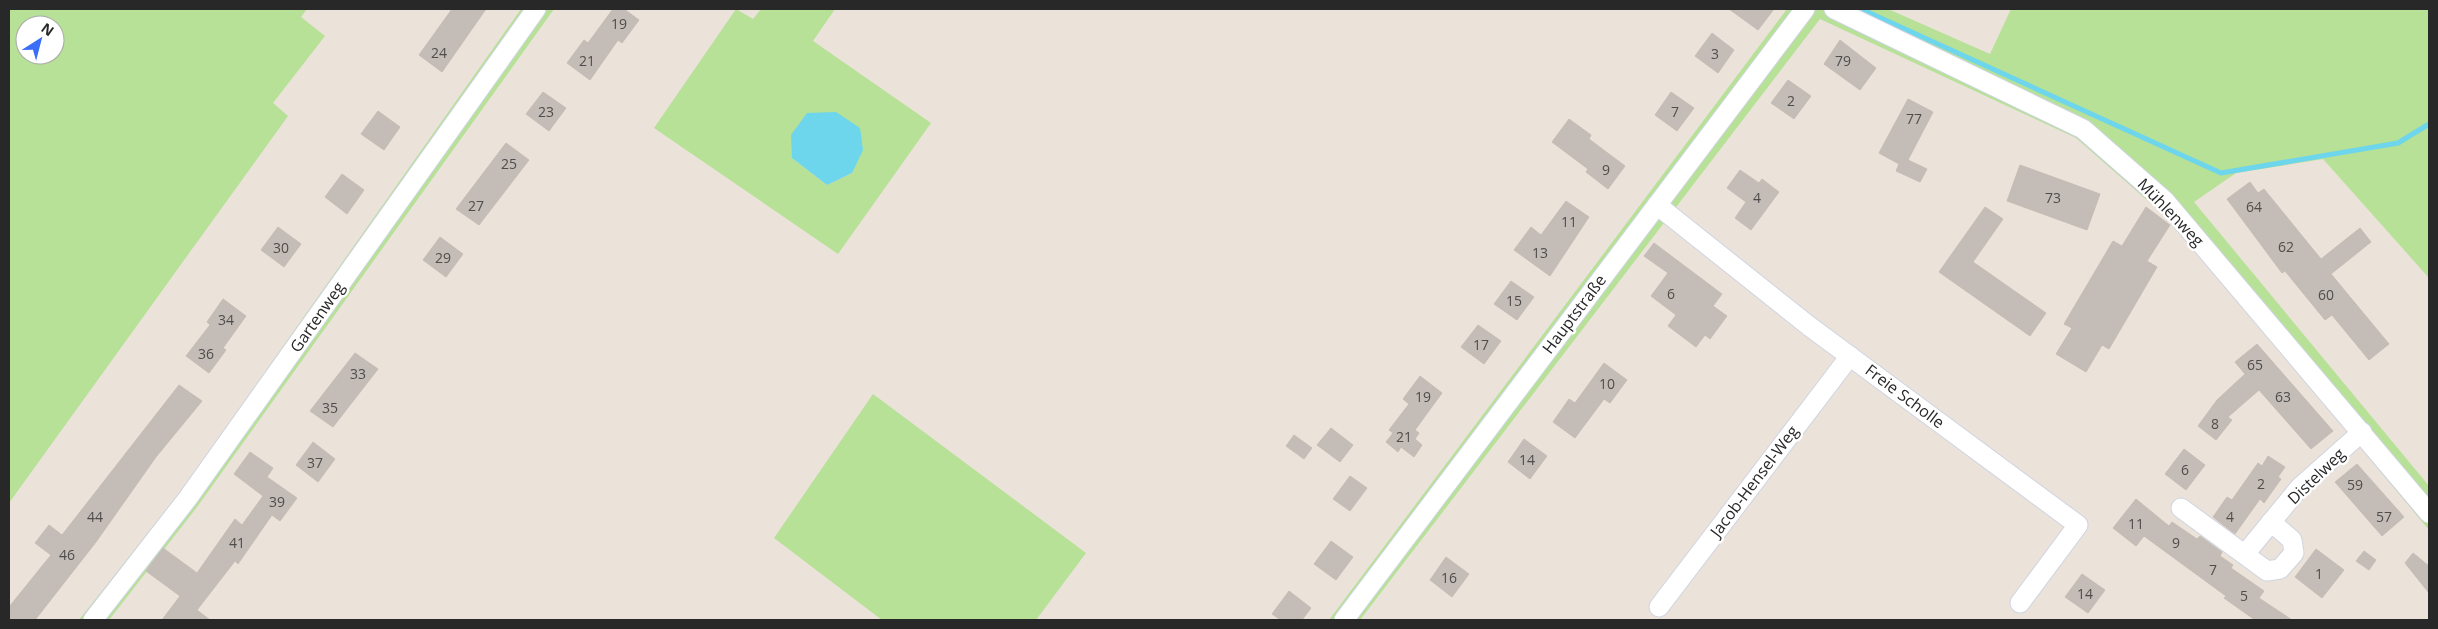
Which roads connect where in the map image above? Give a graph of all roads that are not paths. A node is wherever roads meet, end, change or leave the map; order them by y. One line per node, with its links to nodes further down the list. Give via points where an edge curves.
1 (536, 9): 13 (street, Gartenweg, via 188,498)
2 (1805, 9): 4 (street, Hauptstraße)
3 (1834, 9): 6 (street, Mühlenweg, via 2083,129 2165,201)
4 (1656, 205): 5 (street, Freie Scholle); 14 (street, Hauptstraße)
5 (1850, 356): 11 (street, Freie Scholle, via 2078,525); 12 (street, Jacob-Hensel-Weg)
6 (2362, 432): 8 (street, Mühlenweg); 9 (street, Distelweg, via 2300,487)
7 (2181, 508): 10 (street)
8 (2429, 513)
9 (2271, 522): 10 (street, Distelweg); 10 (street, via 2292,540 2294,552 2280,570 2267,571)
10 (2245, 554)
11 (2020, 603)
12 (1659, 606)
13 (93, 620)
14 (1344, 620)

